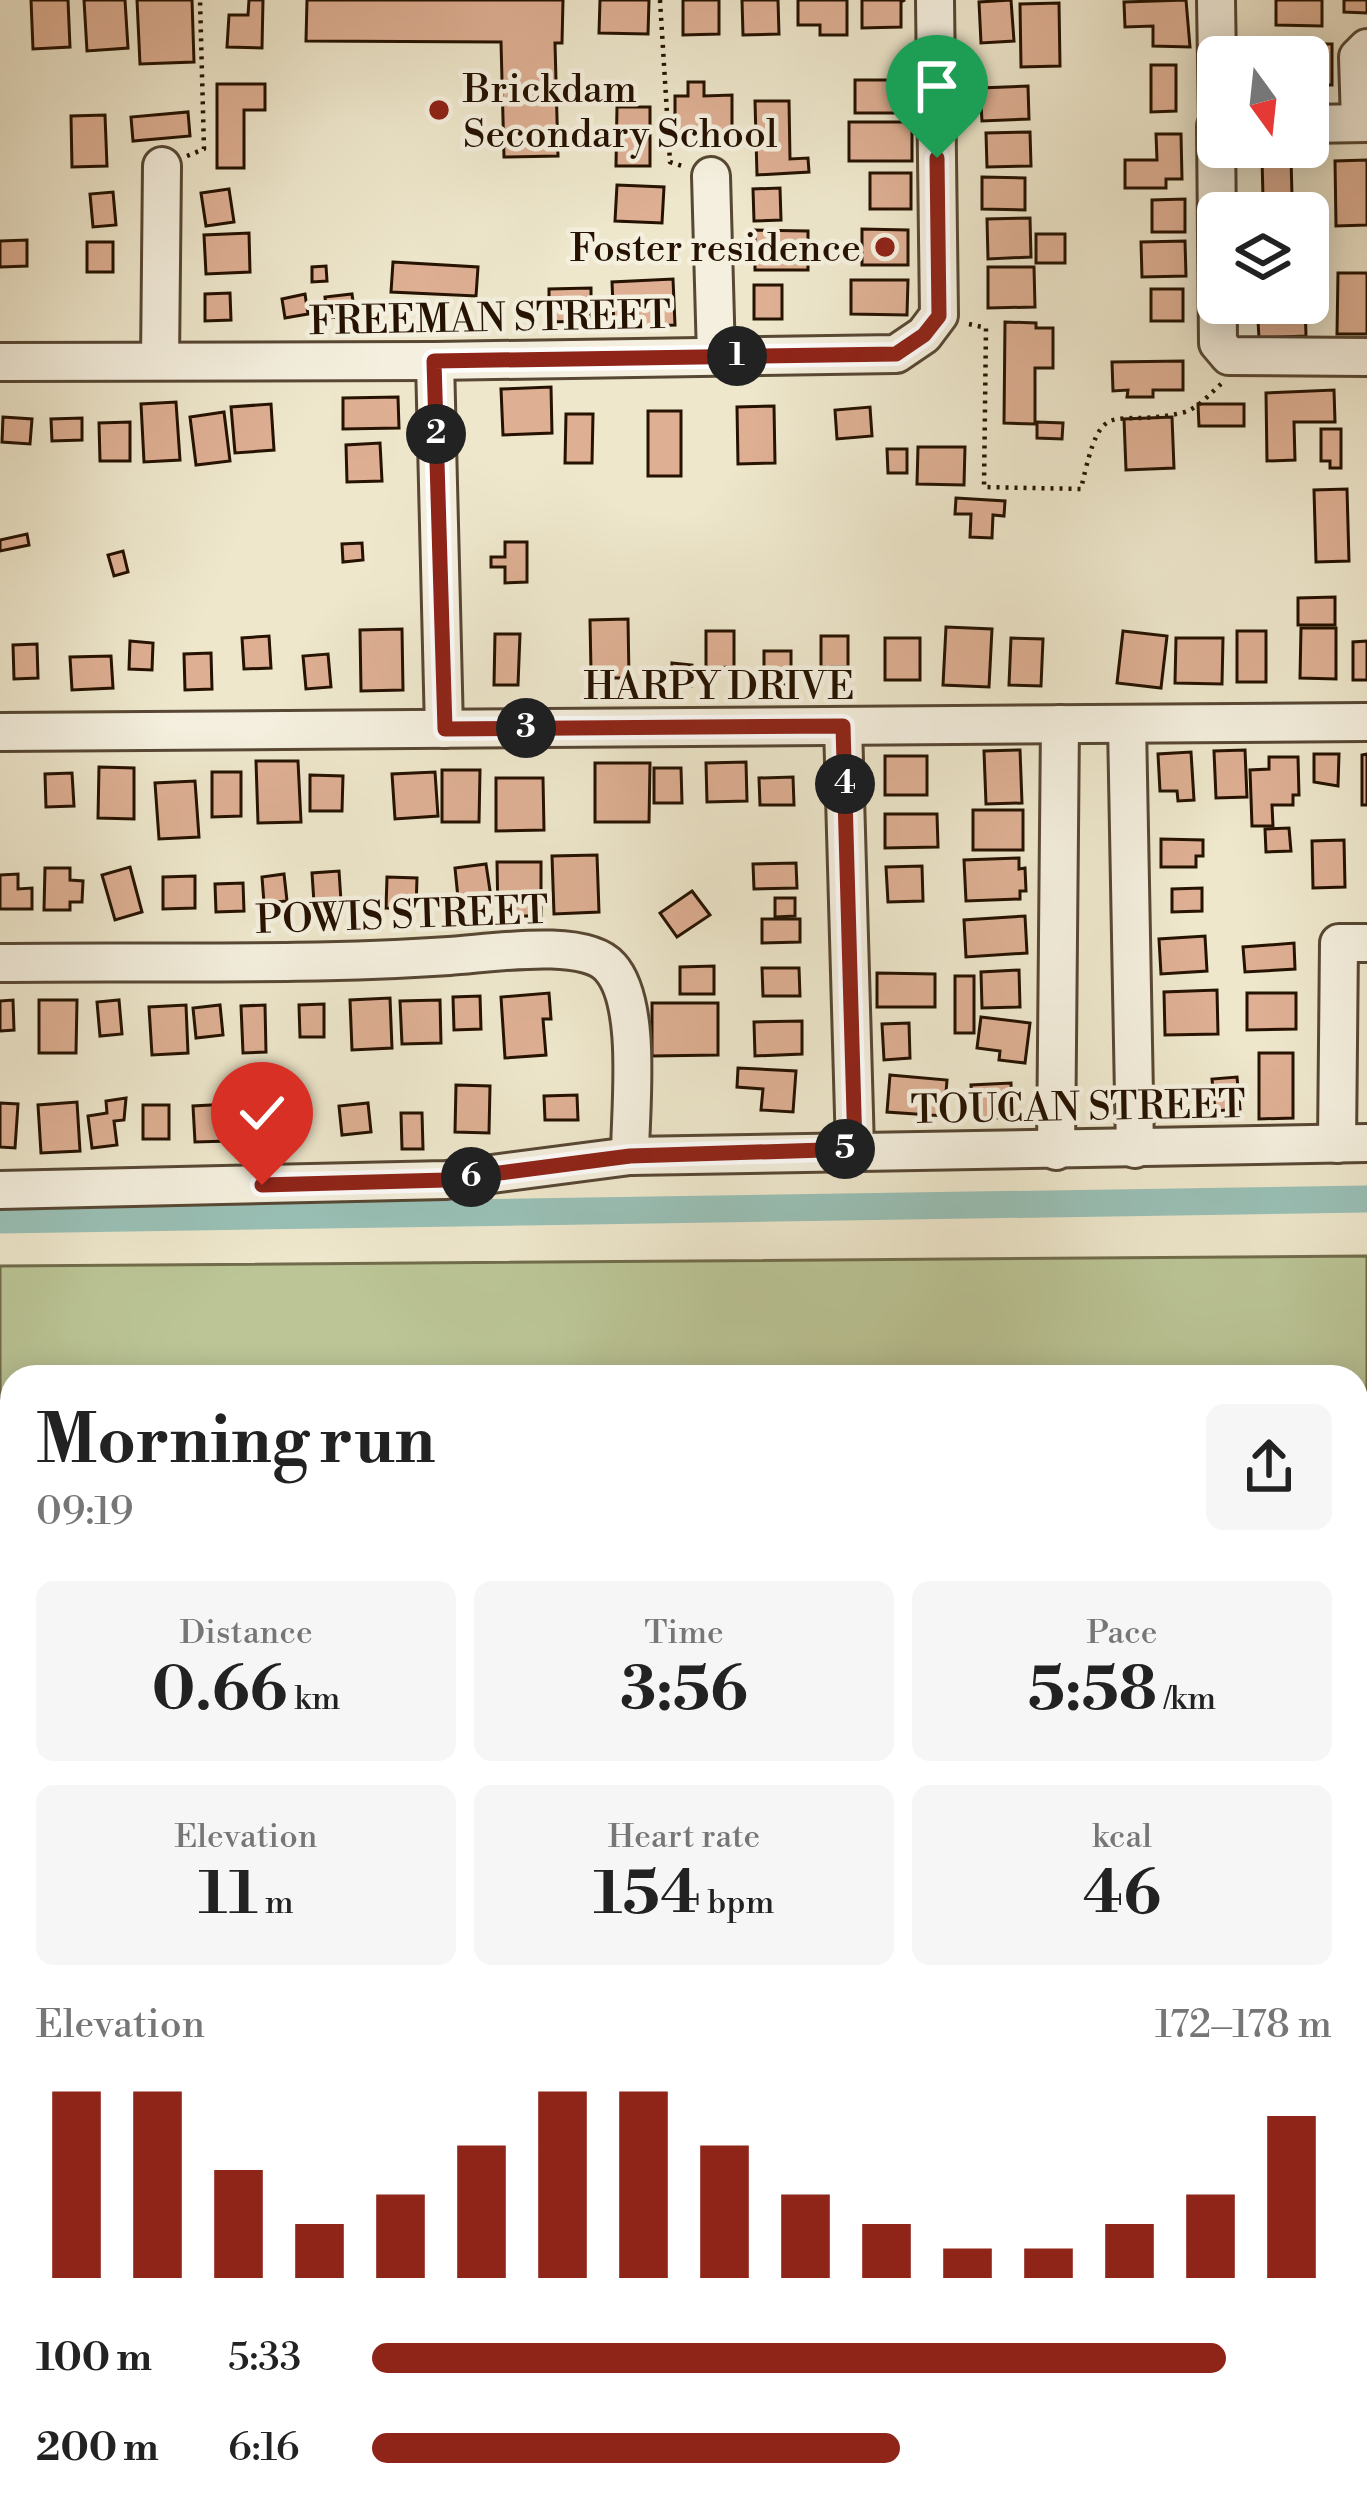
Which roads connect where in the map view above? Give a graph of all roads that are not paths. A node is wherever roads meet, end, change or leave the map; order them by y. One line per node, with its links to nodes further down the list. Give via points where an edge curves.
1 (935, 0): 10 (street, FREEMAN STREET, via 939,316 896,354)
2 (1216, 0): 3 (street)
3 (1216, 36)
4 (1367, 48): 5 (street, via 1358,57)
5 (1363, 122): 6 (street)
6 (1329, 123)
7 (162, 166): 12 (street)
8 (1217, 168): 11 (street, via 1218,343 1229,356)
9 (711, 176): 10 (street)
10 (716, 356): 13 (street, FREEMAN STREET)
11 (1367, 357)
12 (160, 361): 13 (street, FREEMAN STREET); 14 (street, FREEMAN STREET)
13 (434, 361): 19 (street)
14 (0, 362)
15 (1367, 722): 17 (street, HARPY DRIVE)
16 (1060, 724): 17 (street, HARPY DRIVE); 18 (street, HARPY DRIVE); 26 (street)
17 (1127, 724): 25 (street)
18 (843, 726): 19 (street, HARPY DRIVE); 24 (street)
19 (445, 729): 20 (street, HARPY DRIVE)
20 (0, 732)
21 (1367, 943): 23 (street, via 1339,944)
22 (0, 963): 27 (street, POWIS STREET, via 399,960 560,949 589,955 610,965 627,1008)
23 (1352, 1144): 25 (street, TOUCAN STREET)
24 (855, 1149): 26 (street, TOUCAN STREET); 27 (street, TOUCAN STREET)
25 (1135, 1149): 26 (street, TOUCAN STREET)
26 (1056, 1151)
27 (630, 1156): 28 (street, TOUCAN STREET, via 446,1180)
28 (0, 1190)

